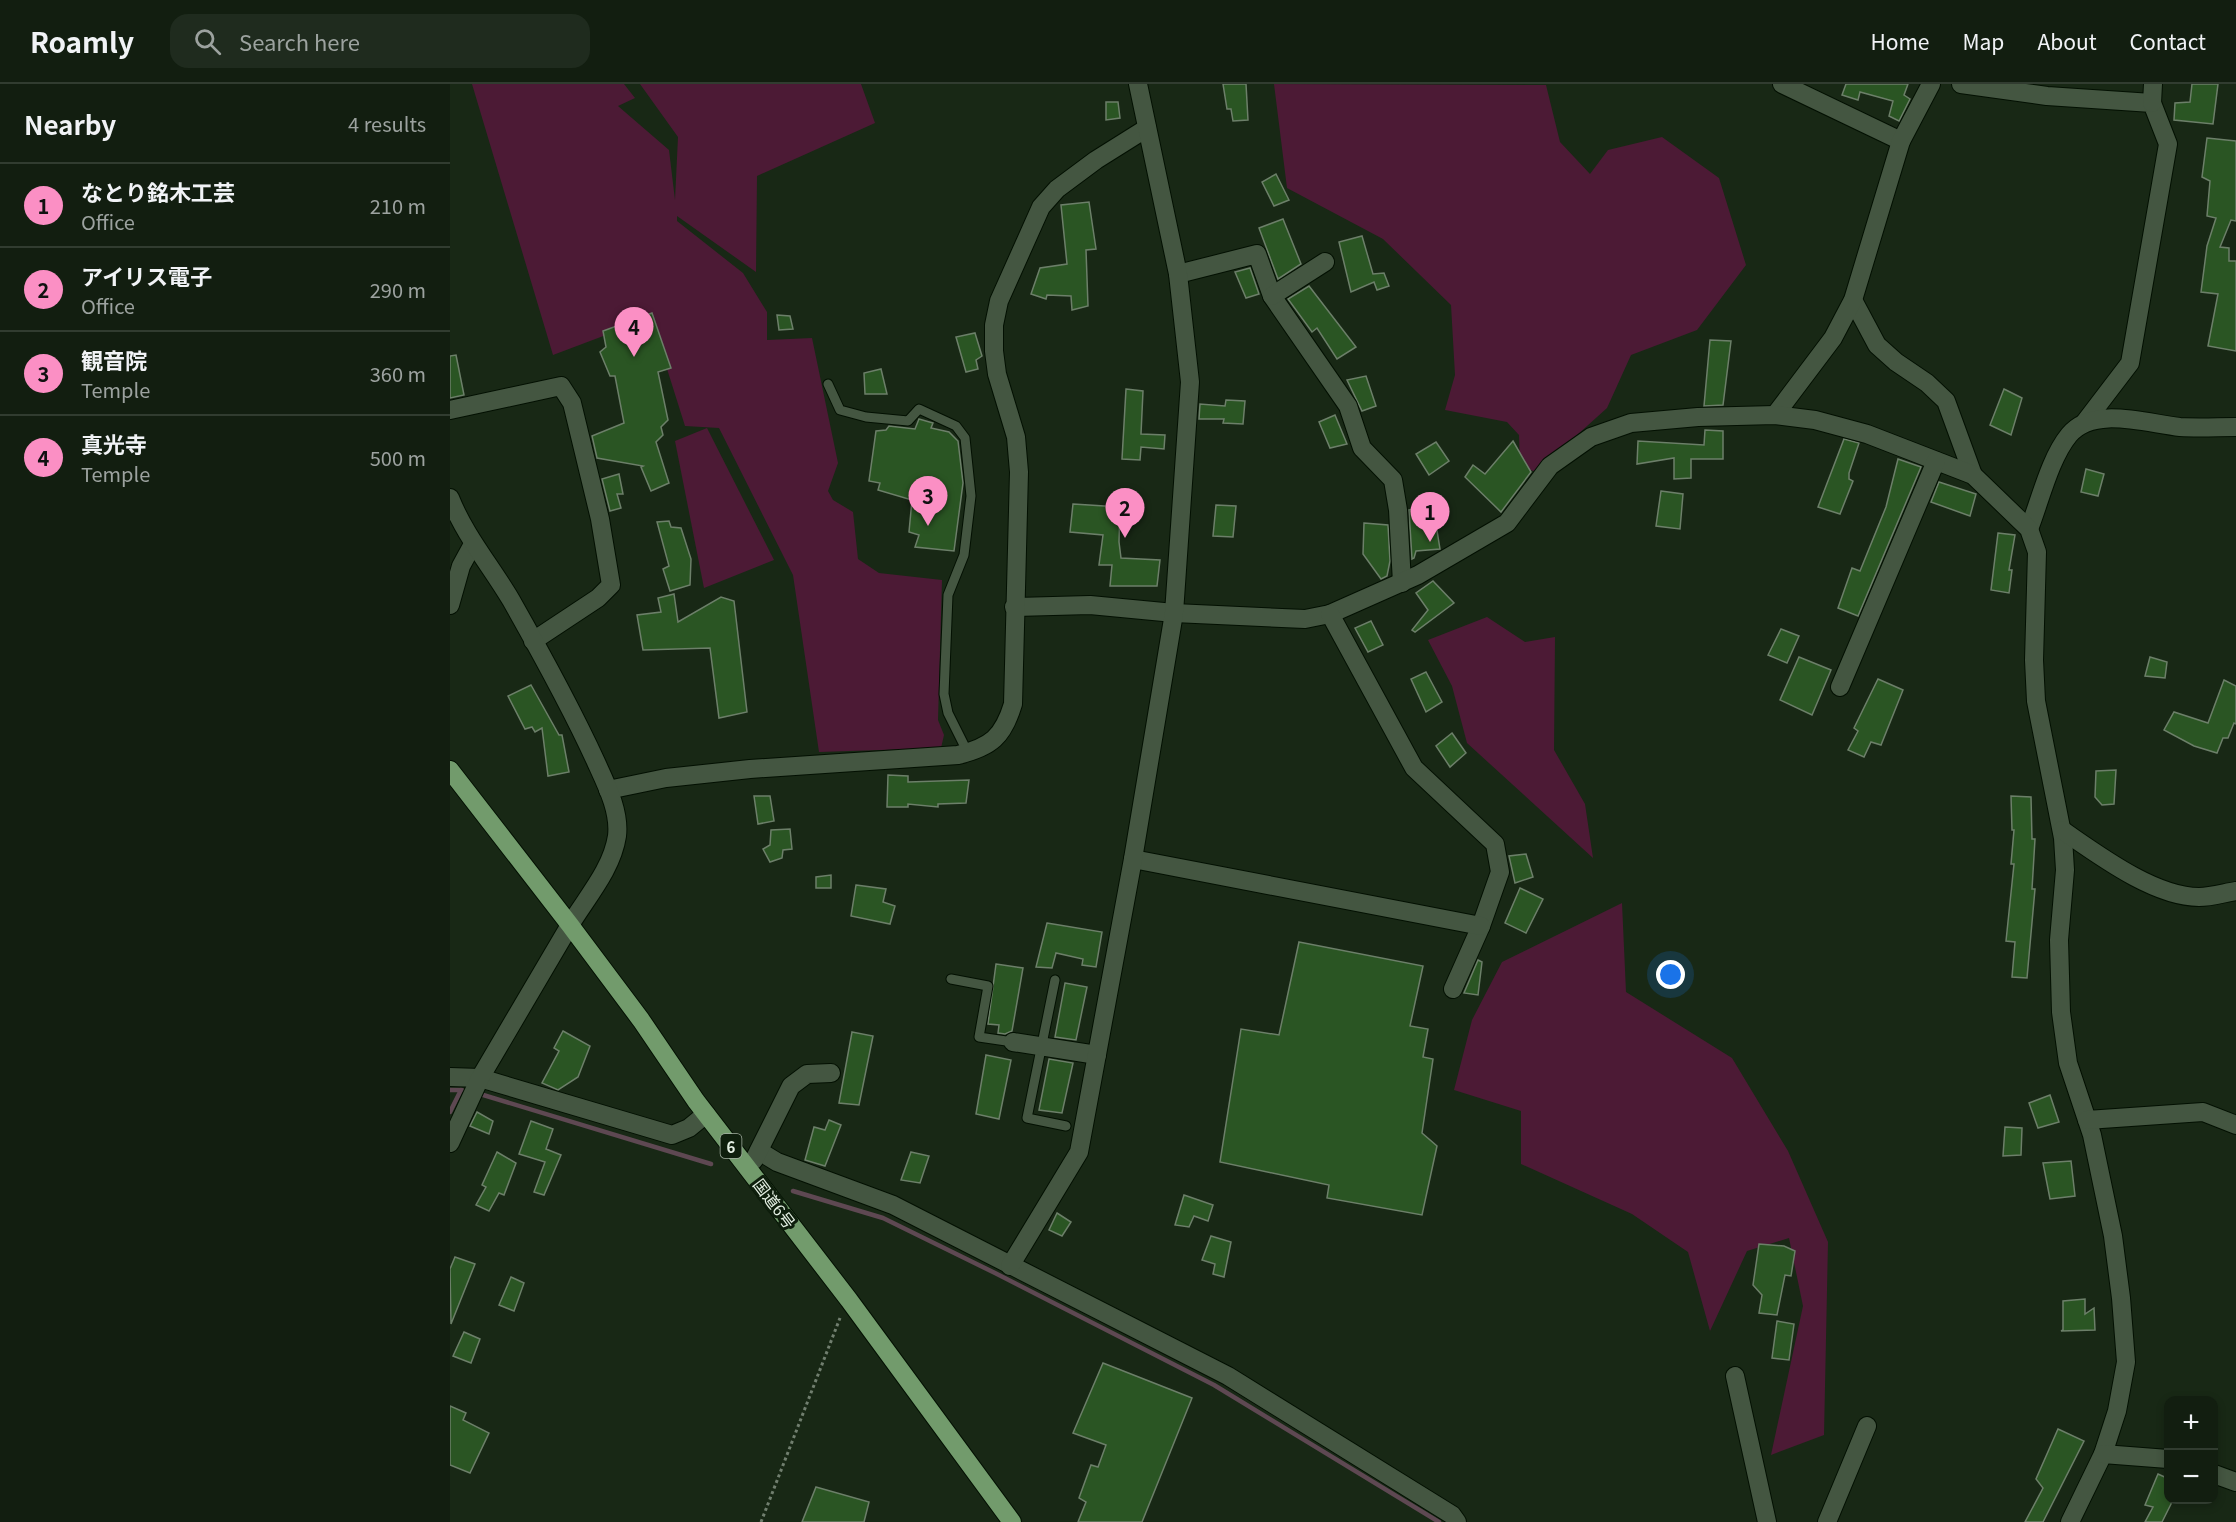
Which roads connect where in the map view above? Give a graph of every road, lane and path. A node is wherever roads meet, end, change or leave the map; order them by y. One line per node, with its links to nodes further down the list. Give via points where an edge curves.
1 (1138, 84): 7 (street)
2 (1782, 84): 8 (street)
3 (1931, 84): 8 (street)
4 (1961, 84): 6 (street, via 2047,96)
5 (2153, 84): 6 (street)
6 (2152, 103): 16 (street, via 2168,144 2130,363)
7 (1147, 128): 10 (street); 25 (street, via 1057,189 1041,207 999,300 994,351 1016,437 1019,472)
8 (1901, 141): 12 (street)
9 (1325, 262): 11 (street)
10 (1178, 274): 11 (street, via 1257,254); 26 (street, via 1190,382)
11 (1272, 296): 23 (street, via 1348,406 1362,448 1393,480)
12 (1853, 300): 15 (street, via 1833,338); 19 (street, via 1877,345 1946,401)
13 (828, 384): 30 (lane, via 840,410 908,421 919,410 956,426 965,438 971,496 964,555 948,595 945,694 948,713)
14 (450, 410): 28 (street, via 561,386 572,403 600,519 611,585)
15 (1775, 415): 18 (street, via 1815,420 1867,434); 23 (street, via 1631,423 1591,437 1550,466 1507,523)
16 (2085, 422): 17 (street, via 2109,419 2181,427); 21 (street, via 2070,433 2061,448)
17 (2236, 427)
18 (1936, 461): 19 (street); 29 (street)
19 (1973, 475): 21 (street)
20 (450, 498): 22 (street)
21 (2029, 529): 33 (street, via 2037,552 2036,701)
22 (473, 544): 24 (street, via 461,566); 28 (street)
23 (1402, 583): 27 (street)
24 (450, 605)
25 (1014, 607): 26 (street, via 1090,605); 30 (street, via 1010,715 993,741)
26 (1174, 613): 27 (street, via 1305,619); 34 (street)
27 (1330, 614): 37 (street, via 1414,768 1495,844 1500,872)
28 (533, 641): 32 (street, via 582,730)
29 (1840, 687)
30 (968, 753): 32 (street, via 750,769 666,778)
31 (450, 770): 36 (highway, 国道6号 / 6)
32 (608, 790): 36 (street, via 617,834 611,859)
33 (2062, 830): 35 (street, via 2124,872 2170,891 2199,897); 48 (street, via 2065,870 2058,940 2061,1012 2068,1062)
34 (1133, 859): 37 (street); 43 (street)
35 (2236, 891)
36 (570, 925): 46 (street); 47 (highway, 国道6号 / 6)
37 (1481, 926): 40 (street)
38 (951, 979): 41 (lane, via 988,986 979,1037)
39 (1055, 980): 42 (lane)
40 (1454, 989)
41 (1013, 1042): 42 (street)
42 (1042, 1047): 43 (street); 50 (lane, via 1027,1118)
43 (1097, 1055): 54 (street, via 1079,1152)
44 (831, 1073): 52 (street, via 807,1074 791,1086)
45 (450, 1077): 46 (street)
46 (480, 1078): 47 (street, via 672,1135 690,1128); 51 (street)
47 (706, 1114): 53 (highway, 国道6号 / 6)
48 (2087, 1120): 49 (street, via 2203,1112); 58 (street, via 2113,1236 2126,1362 2117,1411)
49 (2236, 1125)
50 (1066, 1126)
51 (450, 1143)
52 (759, 1151): 53 (street); 54 (street, via 777,1162 893,1205)
53 (749, 1169): 55 (highway, 国道6号 / 6)
54 (1010, 1266): 64 (street, via 1228,1376 1452,1515)
55 (849, 1300): 62 (path); 63 (highway, 国道6号 / 6)
56 (1735, 1376): 65 (street)
57 (1867, 1425): 66 (street)
58 (2103, 1454): 59 (street); 67 (street)
59 (2164, 1459)
60 (2218, 1475): 61 (street)
61 (2236, 1482)
62 (761, 1522)
63 (1012, 1522)
64 (1457, 1522)
65 (1767, 1522)
66 (1827, 1522)
67 (2070, 1522)

